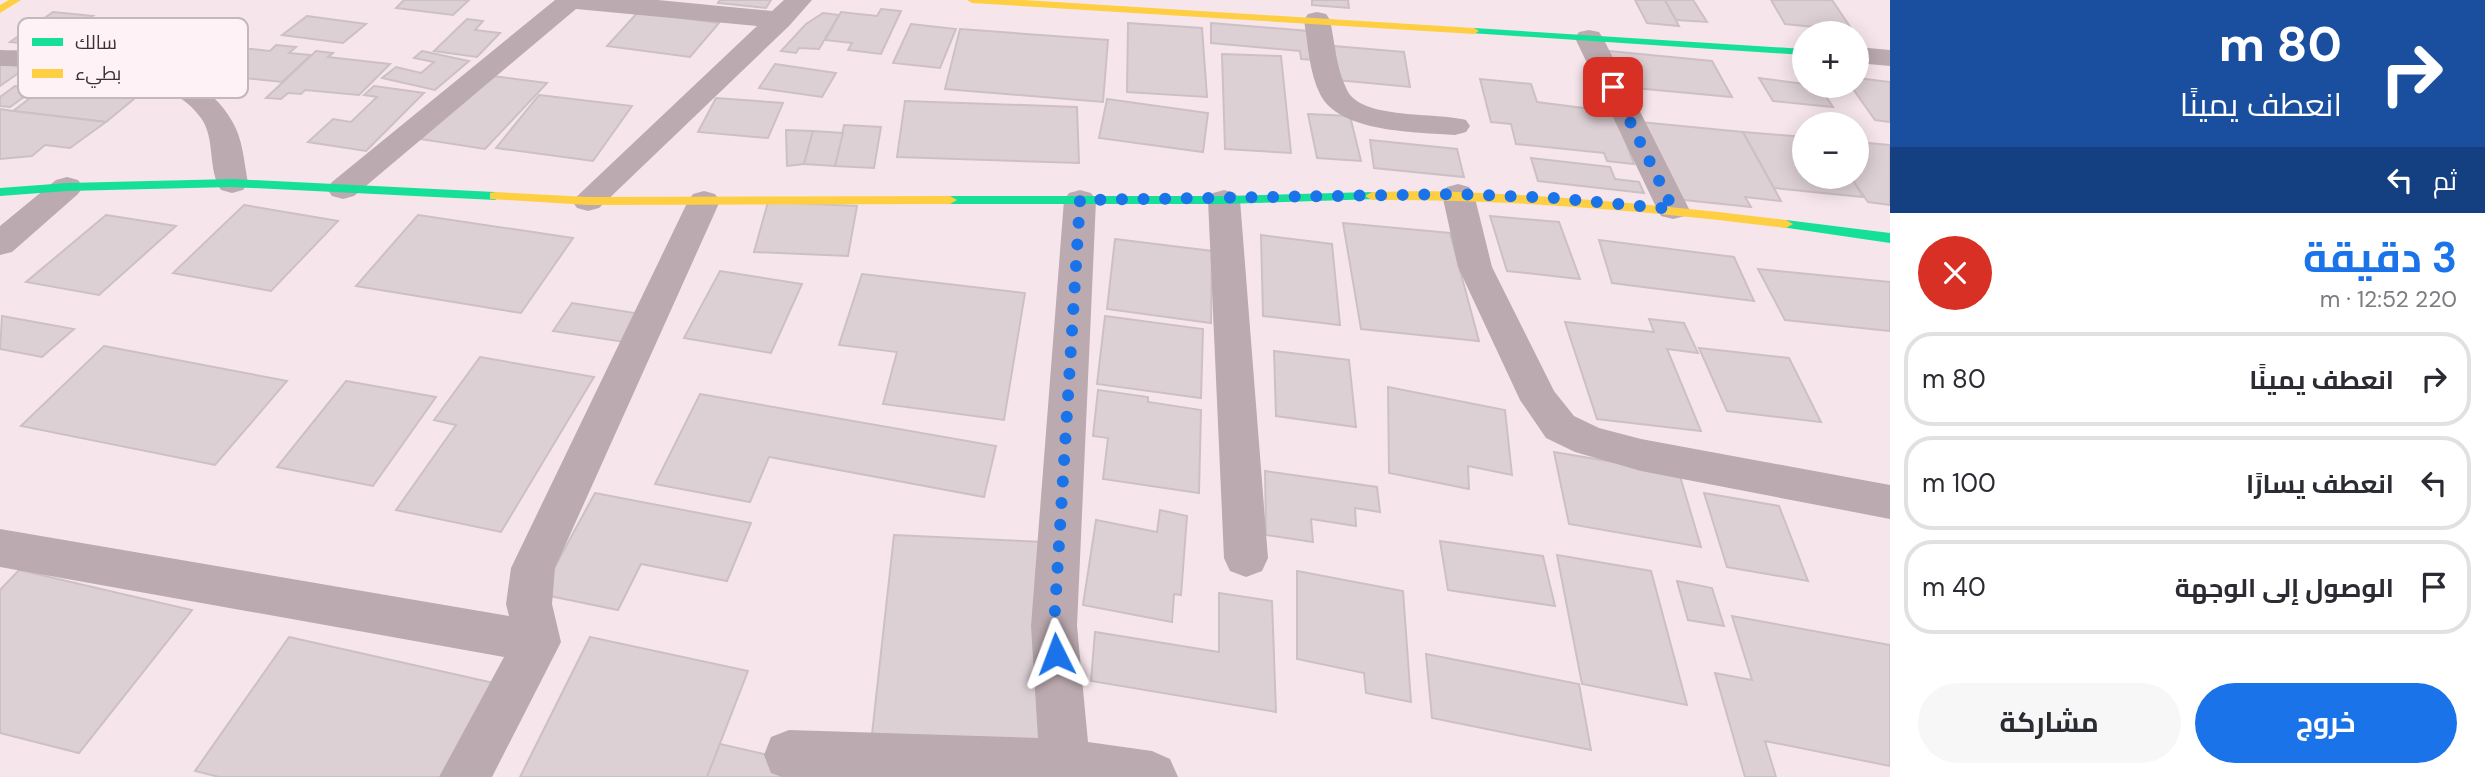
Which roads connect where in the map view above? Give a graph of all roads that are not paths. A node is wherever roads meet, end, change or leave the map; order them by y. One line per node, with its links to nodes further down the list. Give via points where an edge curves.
1 (16, 0): 3 (main road)
2 (972, 0): 5 (main road)
3 (0, 10)
4 (789, 10): 16 (street, via 567,3); 21 (street)
5 (1317, 20): 6 (main road); 13 (street, via 1336,99 1348,108 1382,118)
6 (1589, 38): 7 (main road); 23 (street)
7 (1792, 51)
8 (1869, 56): 10 (street)
9 (0, 58): 11 (street)
10 (1890, 58)
11 (18, 59)
12 (196, 98): 14 (street, via 220,125)
13 (1455, 126)
14 (232, 183): 15 (main road); 16 (main road)
15 (67, 187): 17 (main road); 25 (street)
16 (344, 189): 21 (main road)
17 (0, 192)
18 (1458, 194): 20 (main road); 23 (main road); 26 (street, via 1475,267 1539,400 1560,427 1589,441 1641,455)
19 (1080, 200): 20 (main road); 22 (main road); 31 (street, via 1054,626)
20 (1224, 200): 28 (street)
21 (588, 201): 22 (main road)
22 (704, 201): 29 (street, via 533,568 529,604)
23 (1673, 209): 24 (main road)
24 (1890, 238)
25 (0, 244)
26 (1890, 502)
27 (0, 548): 29 (street)
28 (1246, 558)
29 (538, 642): 32 (street)
30 (789, 755): 31 (street)
31 (1064, 771): 33 (street)
32 (465, 777)
33 (1152, 777)

